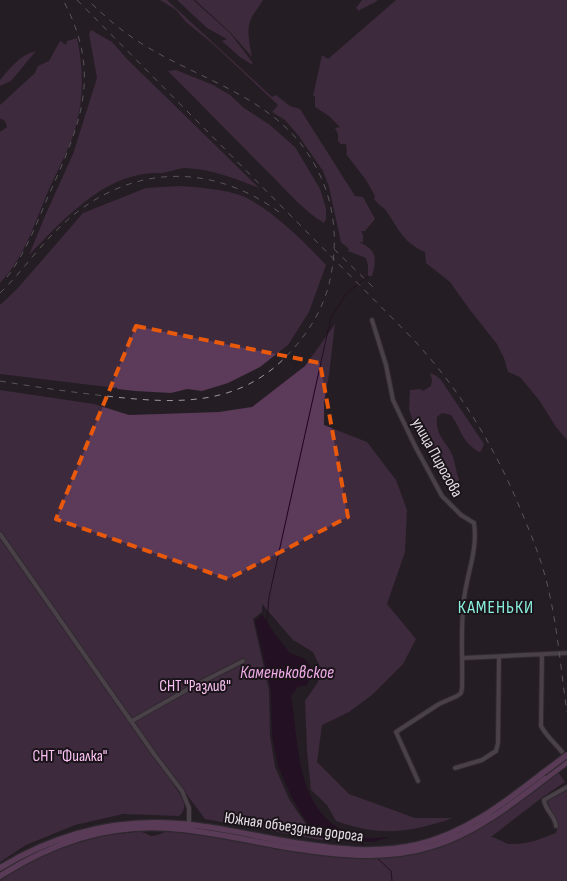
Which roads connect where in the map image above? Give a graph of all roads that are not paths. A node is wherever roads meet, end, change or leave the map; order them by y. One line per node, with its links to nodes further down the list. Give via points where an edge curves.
1 (372, 320): 6 (street, улица Пирогова, via 394,400 415,446 442,496 461,516 474,523 473,559 464,599)
2 (0, 534): 8 (street)
3 (567, 653): 4 (street)
4 (542, 655): 5 (street); 9 (street, via 541,726)
5 (499, 656): 6 (street); 10 (street, via 496,751 482,760)
6 (463, 658): 11 (street, улица Пирогова, via 461,693 396,732)
7 (243, 661): 8 (street)
8 (132, 721): 14 (street, via 182,792 189,808)
9 (567, 759): 14 (main road, Южная объездная дорога, bridge, via 472,824 429,842 396,849 349,850)
10 (455, 768)
11 (418, 781)
12 (567, 787): 13 (street, via 544,800)
13 (556, 826)
14 (186, 828): 15 (main road, Южная объездная дорога, via 144,823 83,831 38,847); 16 (main road, Южная объездная дорога, via 143,828 92,835 28,858)
15 (0, 868)
16 (0, 876)

